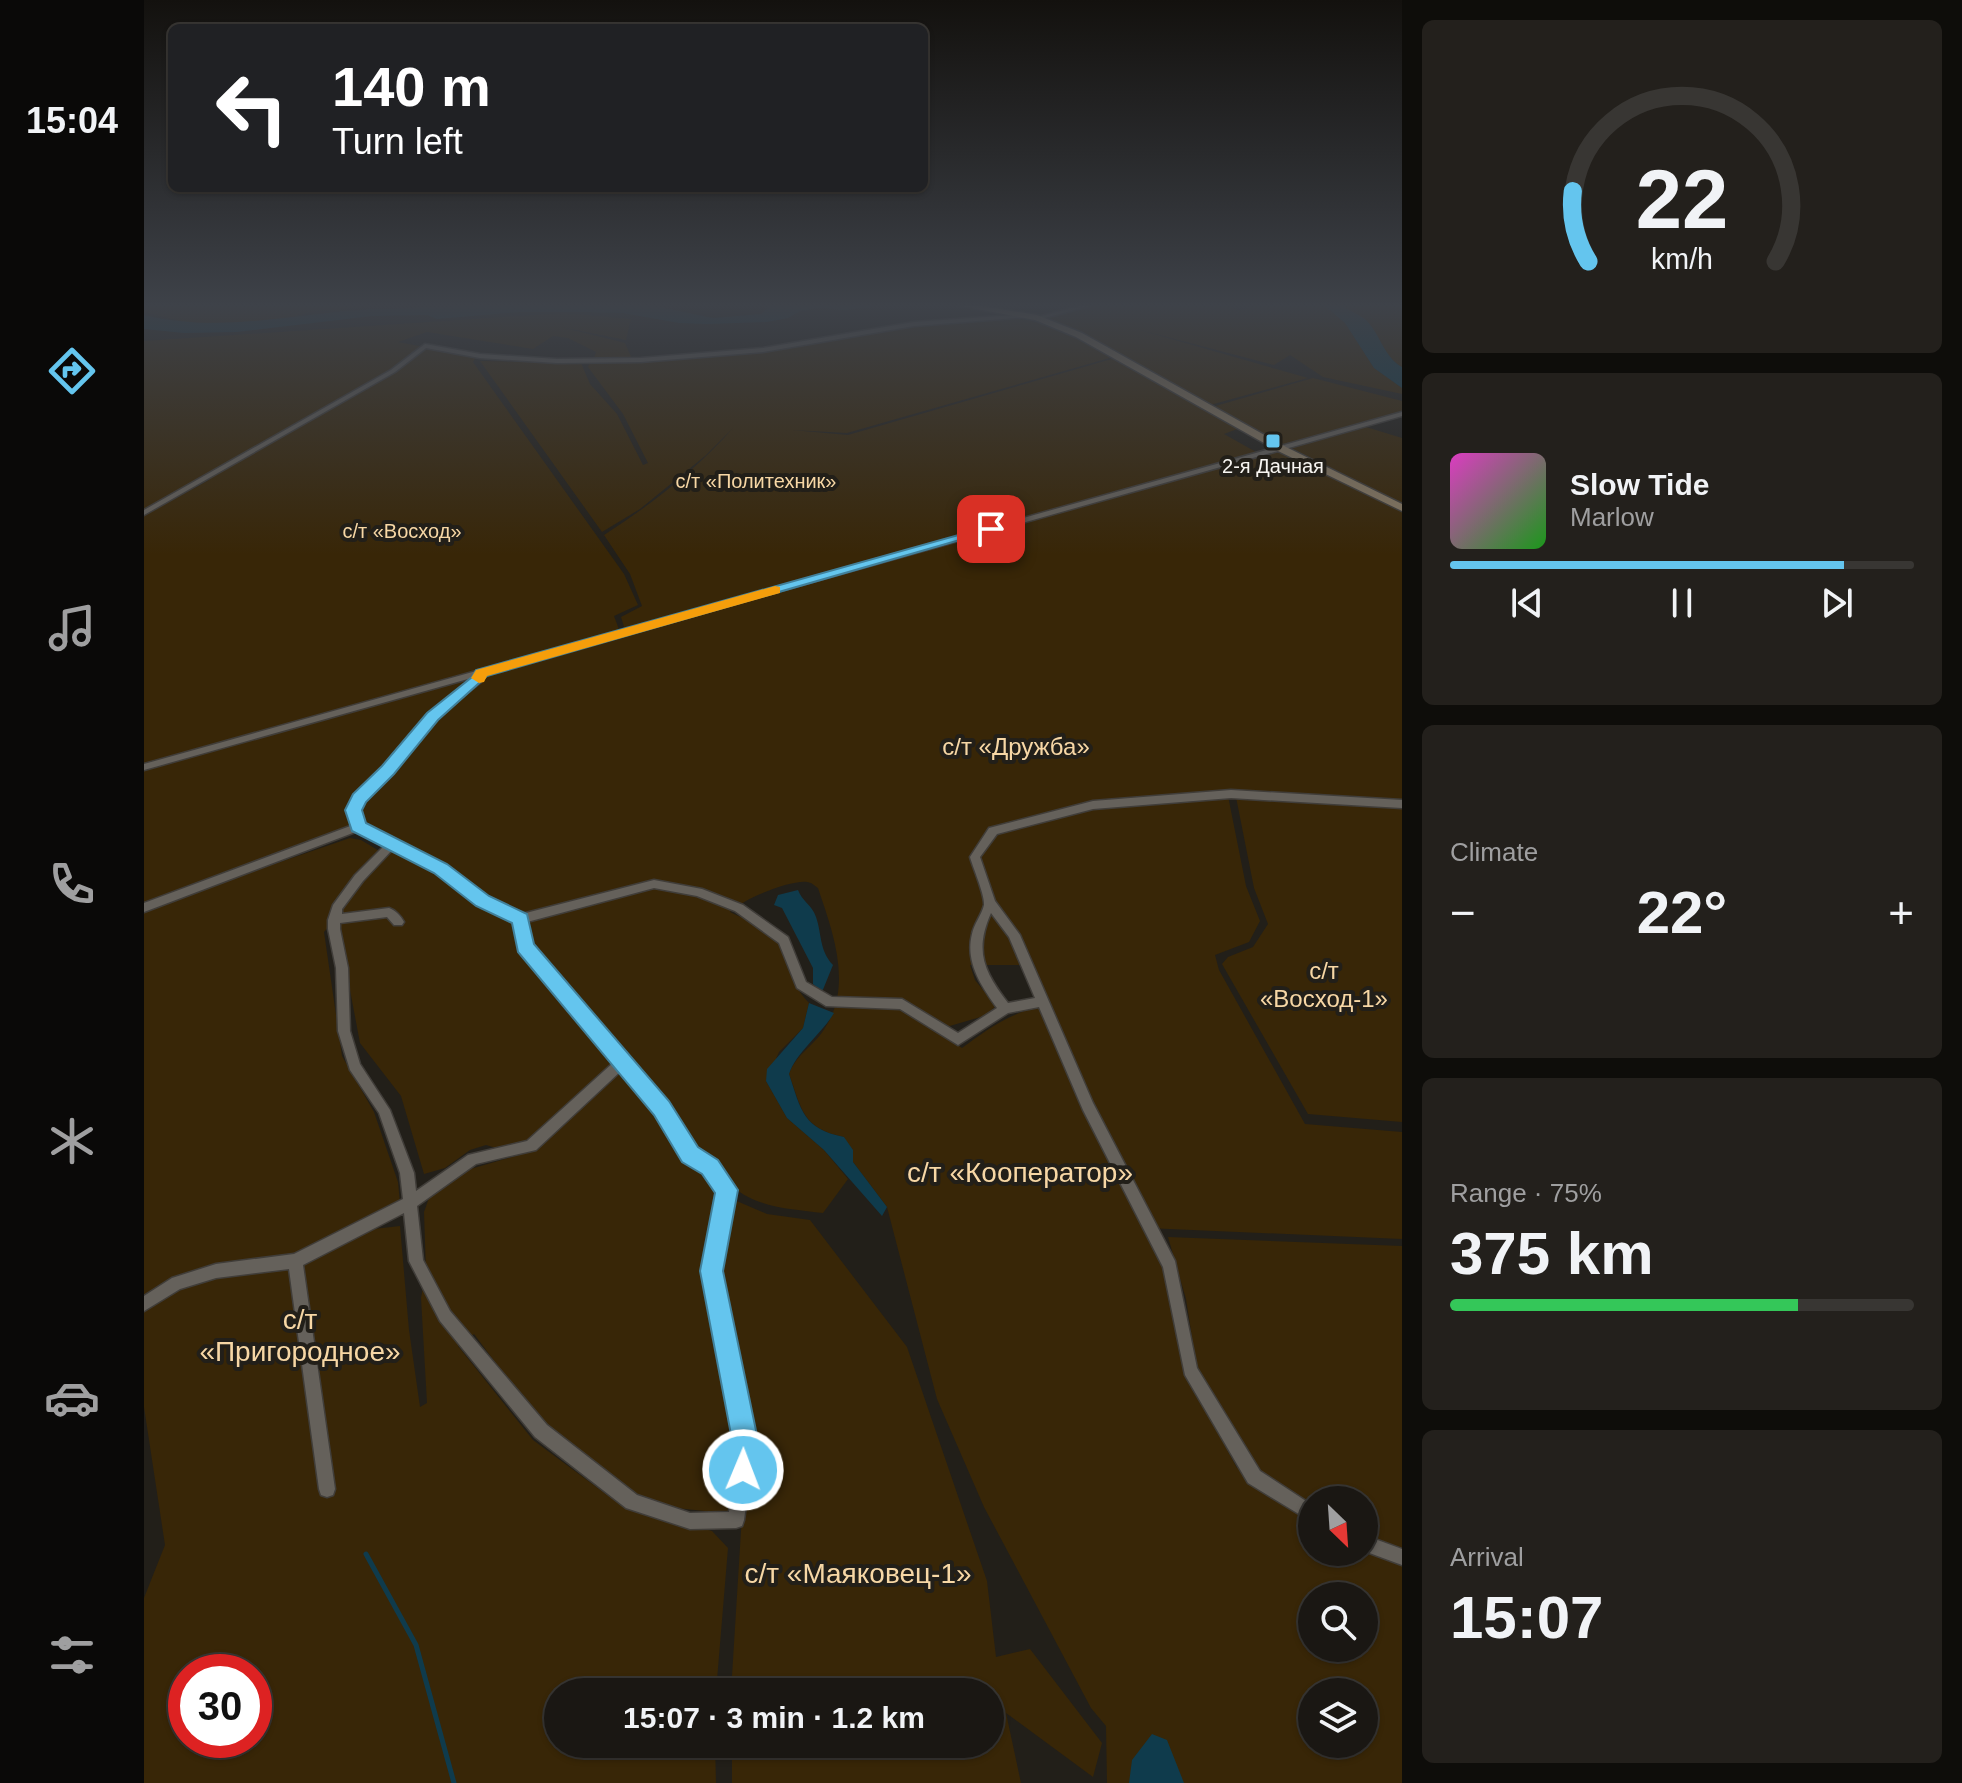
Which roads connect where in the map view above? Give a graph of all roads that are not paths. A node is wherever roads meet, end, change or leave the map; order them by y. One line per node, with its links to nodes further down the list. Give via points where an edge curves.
1 (363, 388): 6 (street)
2 (1174, 388): 4 (main road)
3 (1402, 414): 4 (street)
4 (1282, 449): 5 (main road); 7 (street)
5 (1402, 508)
6 (144, 513)
7 (482, 673): 8 (street); 10 (street, via 433,716 359,799 354,810)
8 (144, 767)
9 (1402, 804): 12 (street, via 1231,794 1093,805 1042,816 993,831 975,857)
10 (359, 827): 11 (street); 13 (street)
11 (392, 844): 14 (street); 15 (street, via 359,878)
12 (990, 903): 17 (street, via 1014,935); 18 (street, via 979,924 975,954 978,973)
13 (144, 908)
14 (521, 919): 18 (street, via 654,884 698,892 739,908 784,940 801,985 830,1002 902,1004 958,1040); 19 (street, via 525,946)
15 (334, 920): 16 (street, via 389,912); 20 (street, via 344,1031 354,1066 378,1100 396,1141)
16 (398, 922)
17 (1044, 1001): 18 (street); 24 (street, via 1088,1106 1170,1266 1190,1370 1254,1477)
18 (1005, 1009)
19 (623, 1062): 20 (street, via 531,1146 473,1159); 20 (street, via 662,1108 690,1154 710,1167 727,1190 711,1271 746,1445 736,1520 690,1521 632,1502 541,1431 445,1316 416,1261)
20 (411, 1202): 21 (street)
21 (295, 1261): 22 (street, via 216,1271 177,1283); 23 (street)
22 (144, 1304)
23 (327, 1489)
24 (1298, 1505)
25 (1378, 1548): 26 (street)
26 (1402, 1557)

